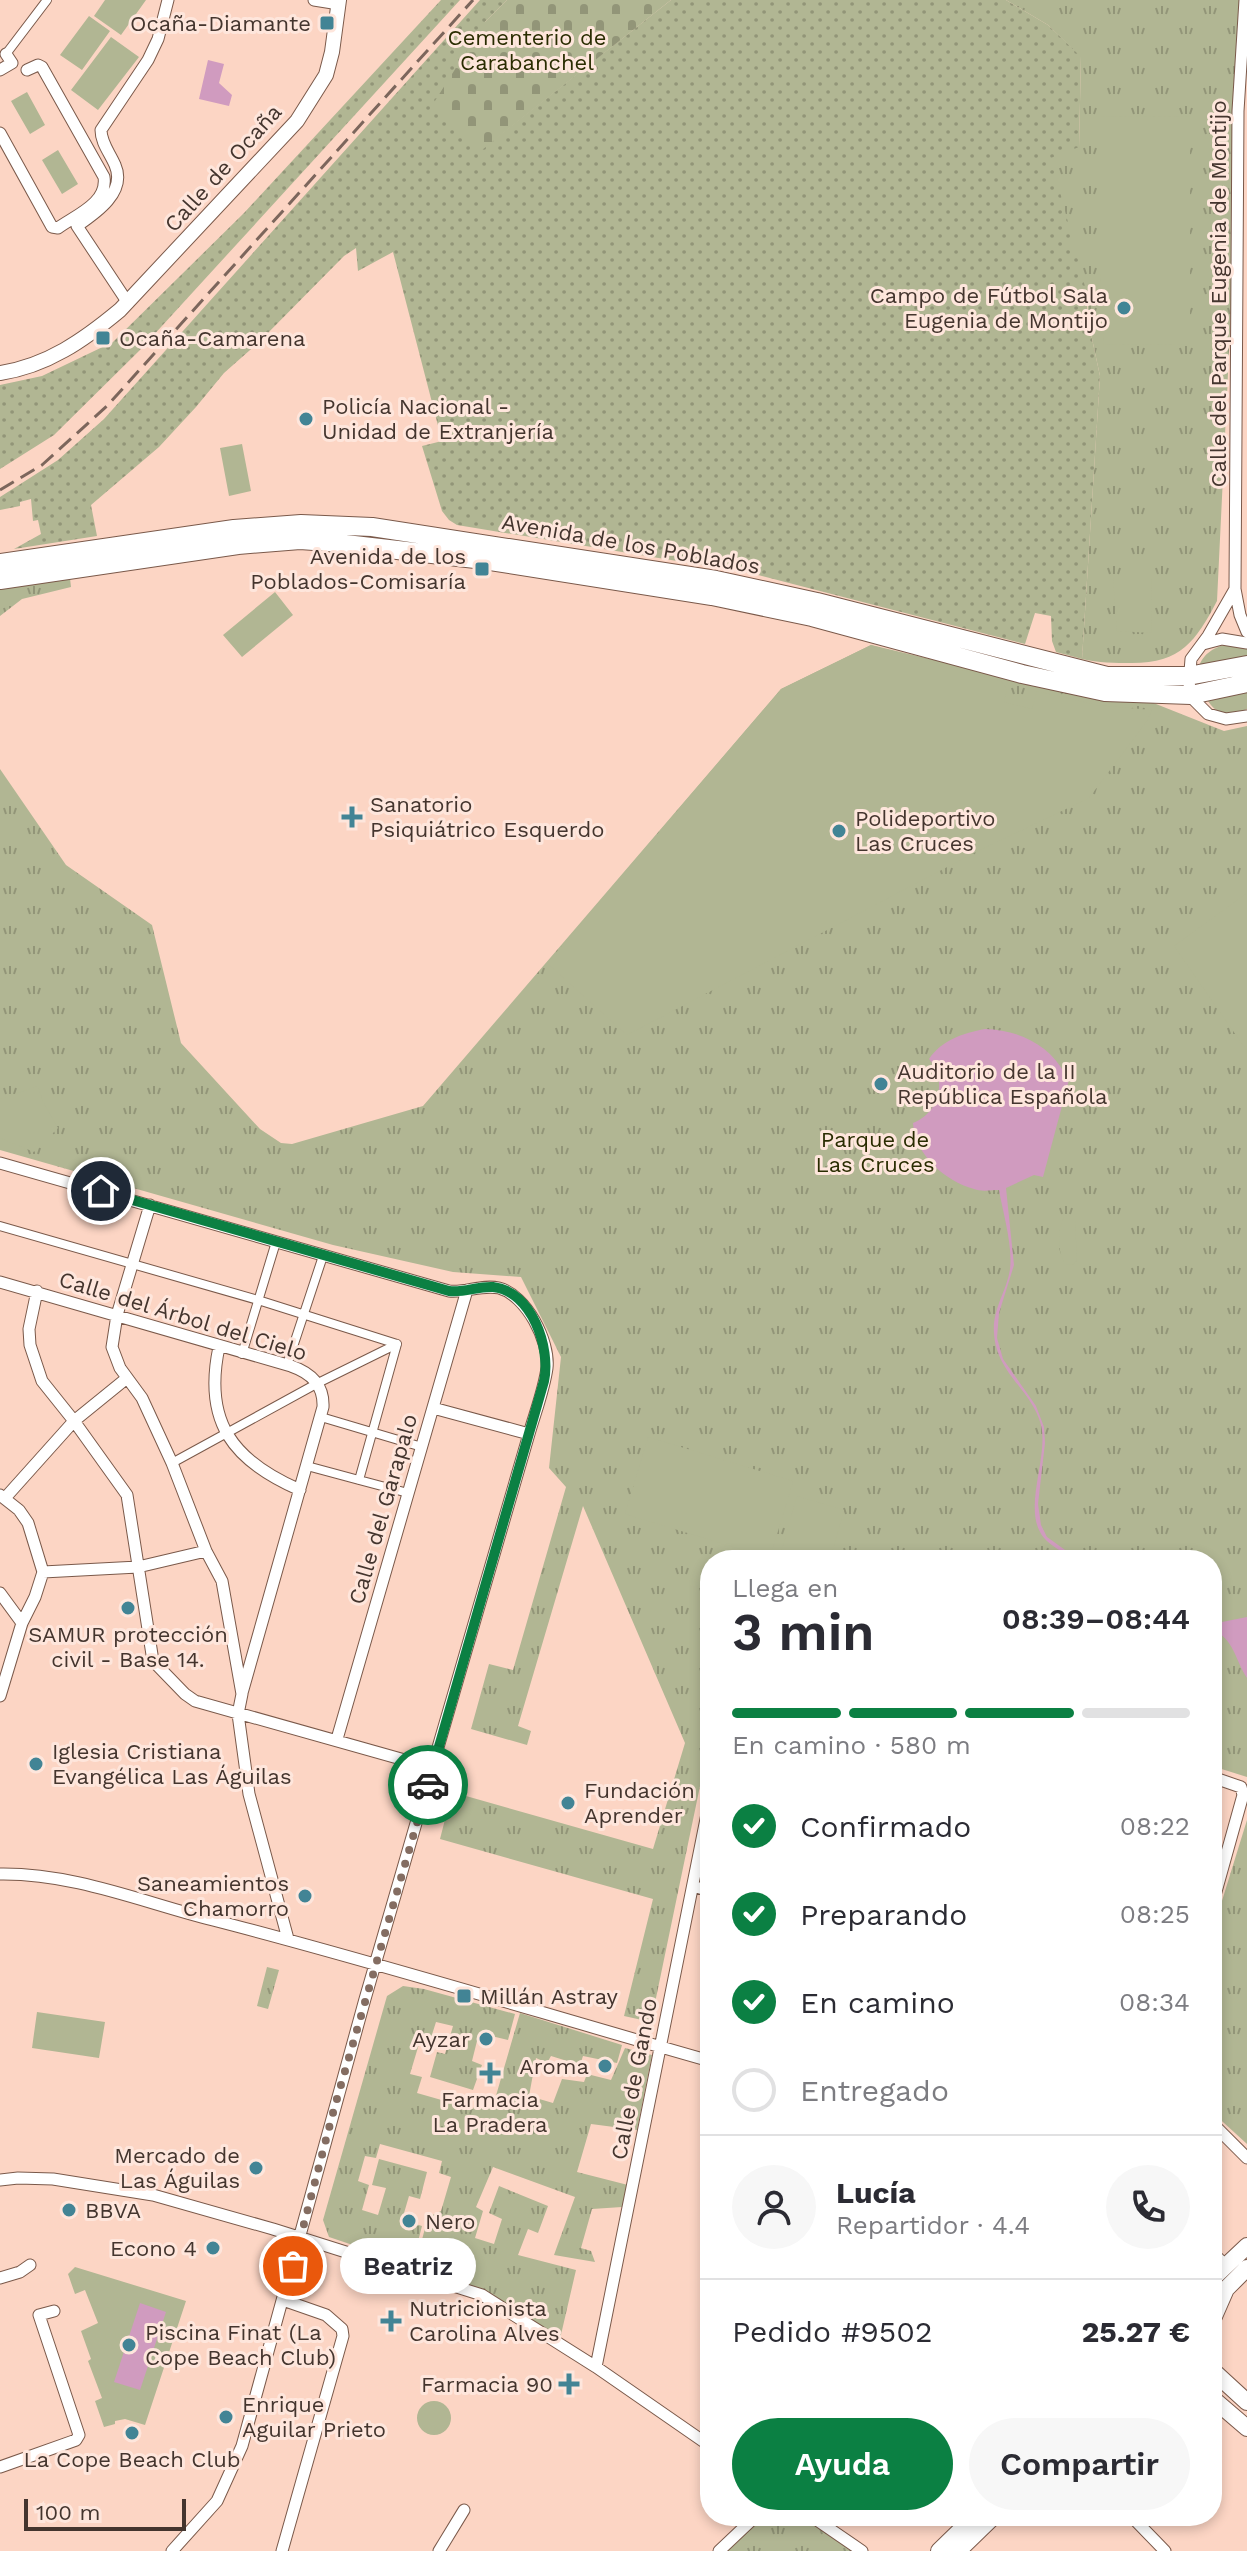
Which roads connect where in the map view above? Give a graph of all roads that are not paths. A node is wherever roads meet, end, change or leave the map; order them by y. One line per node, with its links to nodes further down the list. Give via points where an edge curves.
1 (47, 0): 6 (street)
2 (168, 0): 10 (street, via 148,60 101,130 118,177 115,190)
3 (314, 0): 5 (street, Calle de Ocaña)
4 (1245, 0): 15 (street, Calle del Parque Eugenia de Montijo, via 1238,111)
5 (339, 2): 11 (street, Calle de Ocaña, via 326,75 297,121)
6 (6, 54): 7 (street, via 12,63)
7 (0, 70)
8 (27, 70): 10 (street, via 42,67 104,177)
9 (0, 133): 10 (street, via 52,227)
10 (95, 208): 11 (street, via 77,226)
11 (128, 303): 12 (street, Calle de Ocaña, via 61,353)
12 (0, 373)
13 (0, 563): 21 (main road, Avenida de los Poblados, via 234,529 301,524 372,527 716,580 1107,676)
14 (0, 580): 21 (main road, Avenida de los Poblados, via 238,545 300,540 372,546 712,596 1105,692)
15 (1241, 589): 16 (street, Calle del Parque Eugenia de Montijo, via 1240,615); 18 (street, Calle del Parque Eugenia de Montijo)
16 (1247, 632)
17 (1247, 643): 18 (street, via 1222,639)
18 (1203, 645): 21 (street, Calle del Parque Eugenia de Montijo, via 1191,659)
19 (1247, 665): 21 (main road, Avenida de los Poblados)
20 (1247, 683): 21 (main road, Avenida de los Poblados)
21 (1190, 685): 22 (street, via 1198,706 1214,717)
22 (1247, 716)
23 (0, 1163): 24 (street)
24 (150, 1205): 26 (street); 28 (street)
25 (0, 1226): 28 (street)
26 (276, 1242): 27 (street); 32 (street)
27 (323, 1256): 30 (street, via 449,1291); 33 (street)
28 (132, 1264): 32 (street); 34 (street)
29 (0, 1282): 31 (street, Calle del Árbol del Cielo)
30 (467, 1290): 41 (street, Calle del Garapalo); 46 (street, via 493,1287 515,1295 531,1315 546,1354)
31 (37, 1291): 34 (street, Calle del Árbol del Cielo); 43 (street, via 29,1329 35,1360 42,1381)
32 (258, 1300): 33 (street); 37 (street)
33 (303, 1314): 35 (street); 38 (street)
34 (117, 1315): 36 (street, Calle del Árbol del Cielo); 39 (street, via 112,1347)
35 (397, 1344): 40 (street); 44 (street)
36 (219, 1347): 37 (street, Calle del Árbol del Cielo); 45 (street, via 214,1394)
37 (242, 1354): 38 (street, Calle del Árbol del Cielo)
38 (287, 1365): 40 (street, Calle del Árbol del Cielo)
39 (127, 1378): 43 (street); 48 (street)
40 (318, 1383): 42 (street, Calle del Árbol del Cielo, via 324,1398); 45 (street)
41 (433, 1408): 46 (street); 47 (street, Calle del Garapalo)
42 (321, 1417): 44 (street); 49 (street, Calle del Árbol del Cielo)
43 (74, 1421): 53 (street); 55 (street, via 127,1495)
44 (372, 1433): 47 (street); 50 (street)
45 (228, 1434): 48 (street); 51 (street, via 250,1463)
46 (529, 1434): 65 (street)
47 (422, 1447): 52 (street, Calle del Garapalo)
48 (172, 1463): 54 (street)
49 (307, 1466): 50 (street); 51 (street, Calle del Árbol del Cielo)
50 (359, 1480): 52 (street)
51 (300, 1490): 60 (street, Calle del Árbol del Cielo)
52 (408, 1493): 64 (street, Calle del Garapalo)
53 (3, 1497): 56 (street, via 28,1523)
54 (206, 1551): 55 (street); 59 (street, via 222,1581)
55 (138, 1567): 56 (street); 63 (street, via 153,1661 190,1698)
56 (43, 1572): 58 (street)
57 (0, 1593): 58 (street)
58 (22, 1623): 62 (street)
59 (234, 1638): 60 (street, via 246,1647); 61 (street)
60 (258, 1640): 61 (street, Calle del Árbol del Cielo)
61 (242, 1694): 63 (street)
62 (0, 1696)
63 (238, 1714): 64 (street); 72 (street, via 249,1794)
64 (337, 1739): 65 (street)
65 (433, 1768): 73 (street)
66 (1222, 1780): 68 (street, via 1241,1787 1242,1801)
67 (700, 1850): 70 (street, Calle de Gando)
68 (1222, 1871)
69 (0, 1874): 72 (street, via 65,1879)
70 (693, 1886): 71 (street); 74 (street, Calle de Gando)
71 (700, 1888)
72 (288, 1939): 73 (street)
73 (375, 1963): 74 (street); 79 (street)
74 (661, 2046): 75 (street); 90 (street, Calle de Gando)
75 (700, 2058)
76 (1222, 2133): 77 (street)
77 (1247, 2158)
78 (0, 2180): 79 (street, via 53,2179 129,2190)
79 (300, 2237): 88 (street); 90 (street, via 425,2282 487,2297)
80 (1247, 2246): 83 (main road)
81 (1222, 2262): 83 (street)
82 (30, 2265): 86 (street)
83 (1226, 2266): 85 (main road)
84 (1247, 2268): 87 (main road)
85 (1222, 2270)
86 (0, 2278)
87 (1222, 2298)
88 (283, 2300): 103 (street, via 229,2477 209,2511); 104 (street, via 326,2315 343,2336)
89 (54, 2311): 96 (street, via 39,2315 78,2438)
90 (596, 2367): 95 (street)
91 (1222, 2379): 92 (main road)
92 (1247, 2402)
93 (1222, 2407): 94 (main road)
94 (1247, 2428)
95 (700, 2439)
96 (0, 2467)
97 (464, 2510): 105 (street)
98 (745, 2526): 106 (street)
99 (826, 2526): 107 (street)
100 (965, 2526): 108 (main road)
101 (984, 2526): 109 (main road)
102 (1141, 2526): 110 (street)
103 (172, 2551)
104 (282, 2551)
105 (439, 2551)
106 (719, 2551)
107 (862, 2551)
108 (939, 2551)
109 (958, 2551)
110 (1165, 2551)

